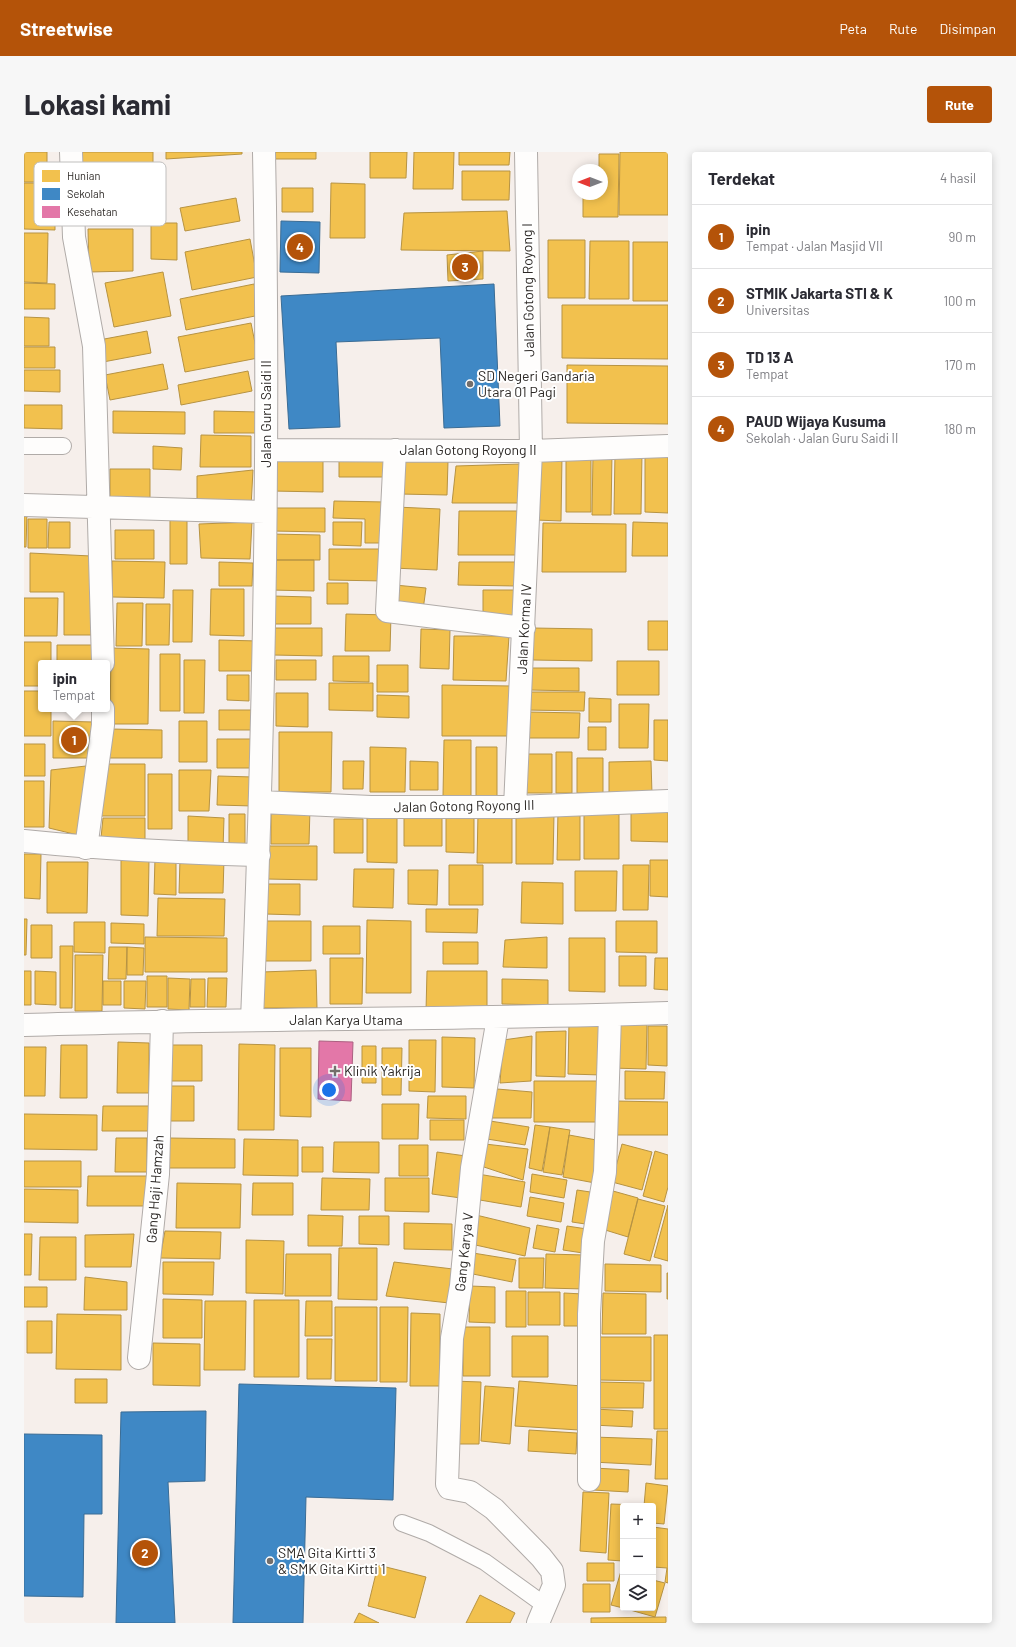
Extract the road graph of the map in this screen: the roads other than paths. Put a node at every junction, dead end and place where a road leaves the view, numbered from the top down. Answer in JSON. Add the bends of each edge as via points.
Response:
{"nodes":[{"id":1,"x":71,"y":152,"type":"edge"},
{"id":2,"x":264,"y":152,"type":"edge"},
{"id":3,"x":526,"y":152,"type":"edge"},
{"id":4,"x":71,"y":162,"type":"edge"},
{"id":5,"x":74,"y":226,"type":"edge"},
{"id":6,"x":24,"y":446,"type":"edge"},
{"id":7,"x":63,"y":446,"type":"dead end"},
{"id":8,"x":668,"y":446,"type":"edge"},
{"id":9,"x":267,"y":450,"type":"junction"},
{"id":10,"x":395,"y":450,"type":"junction"},
{"id":11,"x":531,"y":451,"type":"junction"},
{"id":12,"x":24,"y":504,"type":"edge"},
{"id":13,"x":100,"y":507,"type":"junction"},
{"id":14,"x":265,"y":512,"type":"junction"},
{"id":15,"x":524,"y":628,"type":"junction"},
{"id":16,"x":103,"y":660,"type":"edge"},
{"id":17,"x":103,"y":712,"type":"edge"},
{"id":18,"x":668,"y":801,"type":"edge"},
{"id":19,"x":260,"y":802,"type":"junction"},
{"id":20,"x":515,"y":807,"type":"junction"},
{"id":21,"x":24,"y":841,"type":"edge"},
{"id":22,"x":86,"y":848,"type":"junction"},
{"id":23,"x":259,"y":855,"type":"junction"},
{"id":24,"x":668,"y":1013,"type":"edge"},
{"id":25,"x":610,"y":1015,"type":"junction"},
{"id":26,"x":498,"y":1018,"type":"junction"},
{"id":27,"x":252,"y":1020,"type":"junction"},
{"id":28,"x":162,"y":1021,"type":"junction"},
{"id":29,"x":24,"y":1025,"type":"edge"},
{"id":30,"x":140,"y":1358,"type":"dead end"},
{"id":31,"x":589,"y":1480,"type":"dead end"},
{"id":32,"x":402,"y":1523,"type":"dead end"},
{"id":33,"x":542,"y":1614,"type":"edge"}],
"edges":[{"from":1,"to":4,"type":"street"},
{"from":2,"to":9,"type":"street","name":"Jalan Guru Saidi II"},
{"from":3,"to":11,"type":"street","name":"Jalan Gotong Royong I"},
{"from":5,"to":13,"type":"street","via":[[94,346]]},
{"from":6,"to":7,"type":"lane"},
{"from":8,"to":11,"type":"street","name":"Jalan Gotong Royong II"},
{"from":9,"to":10,"type":"street","name":"Jalan Gotong Royong II"},
{"from":9,"to":14,"type":"street","name":"Jalan Guru Saidi II"},
{"from":10,"to":11,"type":"street","name":"Jalan Gotong Royong II"},
{"from":10,"to":15,"type":"street","via":[[387,611]]},
{"from":11,"to":15,"type":"street","name":"Jalan Korma IV"},
{"from":12,"to":13,"type":"street"},
{"from":13,"to":14,"type":"street"},
{"from":13,"to":16,"type":"street"},
{"from":14,"to":19,"type":"street","name":"Jalan Guru Saidi II"},
{"from":15,"to":20,"type":"street","name":"Jalan Korma IV"},
{"from":17,"to":22,"type":"street"},
{"from":18,"to":20,"type":"street","name":"Jalan Gotong Royong III"},
{"from":19,"to":20,"type":"street","name":"Jalan Gotong Royong III","via":[[371,807]]},
{"from":19,"to":23,"type":"street","name":"Jalan Guru Saidi II"},
{"from":21,"to":22,"type":"street"},
{"from":22,"to":23,"type":"street"},
{"from":23,"to":27,"type":"street","name":"Jalan Guru Saidi II"},
{"from":24,"to":25,"type":"street","name":"Jalan Karya Utama"},
{"from":25,"to":26,"type":"street","name":"Jalan Karya Utama"},
{"from":25,"to":31,"type":"street","via":[[604,1172],[593,1241],[589,1314]]},
{"from":26,"to":27,"type":"street","name":"Jalan Karya Utama"},
{"from":26,"to":33,"type":"street","name":"Gang Karya V","via":[[472,1168],[461,1286],[452,1338],[447,1484],[450,1488],[470,1492],[494,1509],[552,1571],[554,1585]]},
{"from":27,"to":28,"type":"street","name":"Jalan Karya Utama"},
{"from":28,"to":29,"type":"street","name":"Jalan Karya Utama"},
{"from":28,"to":30,"type":"street","name":"Gang Haji Hamzah","via":[[158,1174]]},
{"from":32,"to":33,"type":"lane","via":[[429,1533],[485,1562]]}]}
